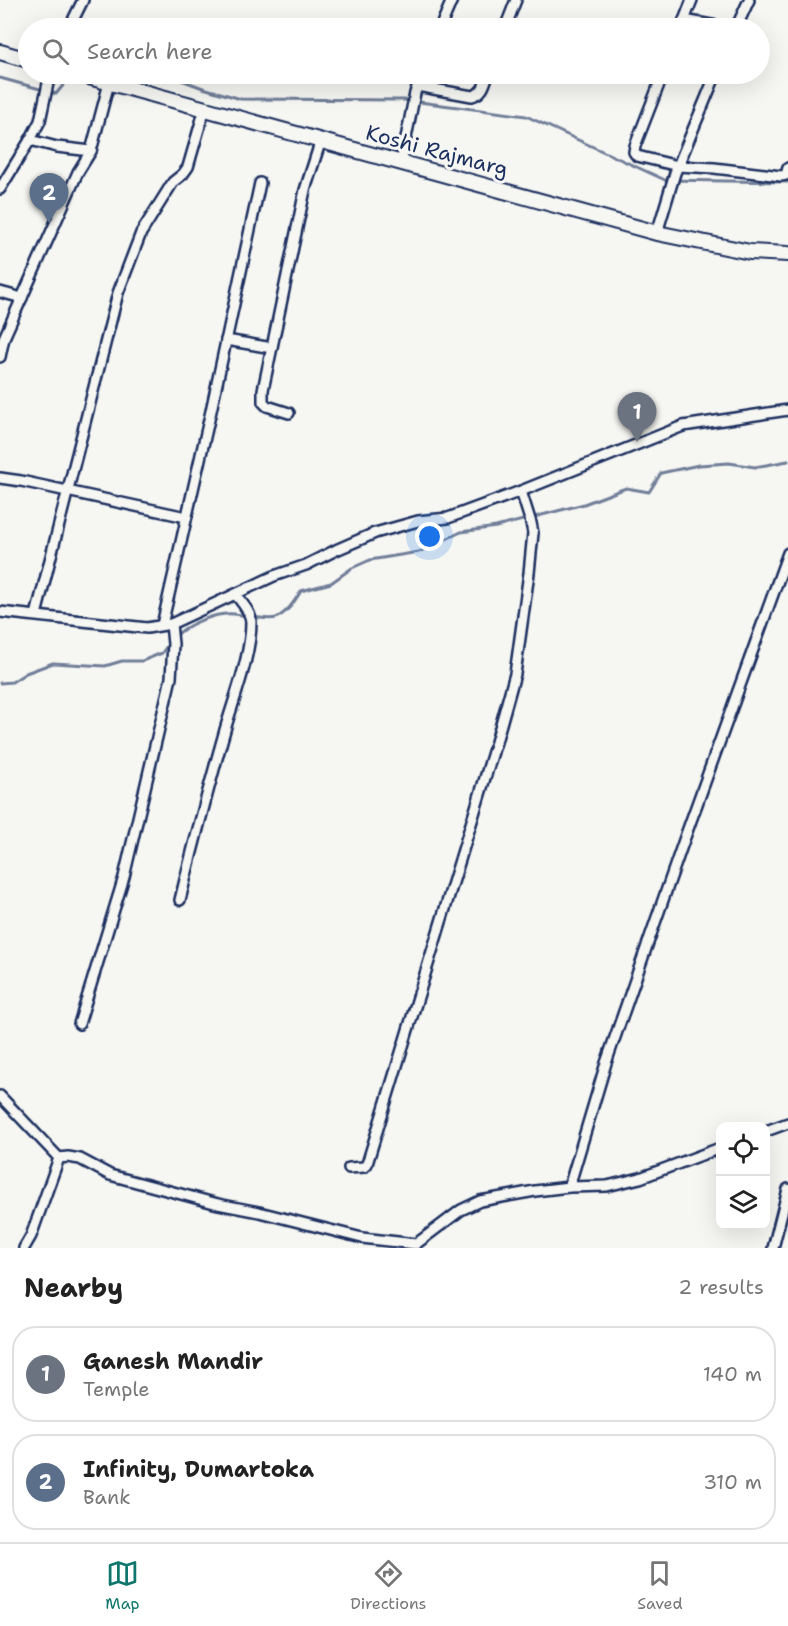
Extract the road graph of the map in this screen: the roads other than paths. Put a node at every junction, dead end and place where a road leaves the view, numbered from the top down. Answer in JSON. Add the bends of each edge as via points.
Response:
{"nodes":[{"id":1,"x":83,"y":0,"type":"edge"},
{"id":2,"x":452,"y":0,"type":"edge"},
{"id":3,"x":516,"y":0,"type":"edge"},
{"id":4,"x":692,"y":0,"type":"edge"},
{"id":5,"x":749,"y":0,"type":"edge"},
{"id":6,"x":74,"y":18,"type":"edge"},
{"id":7,"x":444,"y":18,"type":"edge"},
{"id":8,"x":509,"y":18,"type":"edge"},
{"id":9,"x":684,"y":18,"type":"edge"},
{"id":10,"x":741,"y":18,"type":"edge"},
{"id":11,"x":0,"y":52,"type":"edge"},
{"id":12,"x":18,"y":57,"type":"edge"},
{"id":13,"x":48,"y":84,"type":"edge"},
{"id":14,"x":109,"y":84,"type":"edge"},
{"id":15,"x":113,"y":84,"type":"edge"},
{"id":16,"x":418,"y":84,"type":"edge"},
{"id":17,"x":484,"y":84,"type":"edge"},
{"id":18,"x":659,"y":84,"type":"edge"},
{"id":19,"x":712,"y":84,"type":"edge"},
{"id":20,"x":416,"y":90,"type":"junction"},
{"id":21,"x":205,"y":108,"type":"junction"},
{"id":22,"x":30,"y":140,"type":"junction"},
{"id":23,"x":321,"y":140,"type":"junction"},
{"id":24,"x":91,"y":151,"type":"junction"},
{"id":25,"x":401,"y":163,"type":"junction"},
{"id":26,"x":788,"y":168,"type":"edge"},
{"id":27,"x":677,"y":169,"type":"junction"},
{"id":28,"x":260,"y":183,"type":"dead end"},
{"id":29,"x":0,"y":189,"type":"edge"},
{"id":30,"x":657,"y":233,"type":"junction"},
{"id":31,"x":788,"y":254,"type":"edge"},
{"id":32,"x":0,"y":292,"type":"edge"},
{"id":33,"x":22,"y":298,"type":"junction"},
{"id":34,"x":226,"y":340,"type":"junction"},
{"id":35,"x":272,"y":348,"type":"junction"},
{"id":36,"x":0,"y":357,"type":"edge"},
{"id":37,"x":788,"y":410,"type":"edge"},
{"id":38,"x":289,"y":413,"type":"dead end"},
{"id":39,"x":0,"y":478,"type":"edge"},
{"id":40,"x":68,"y":491,"type":"junction"},
{"id":41,"x":521,"y":491,"type":"junction"},
{"id":42,"x":186,"y":517,"type":"junction"},
{"id":43,"x":788,"y":553,"type":"edge"},
{"id":44,"x":236,"y":595,"type":"junction"},
{"id":45,"x":0,"y":612,"type":"edge"},
{"id":46,"x":36,"y":615,"type":"junction"},
{"id":47,"x":166,"y":624,"type":"junction"},
{"id":48,"x":180,"y":900,"type":"dead end"},
{"id":49,"x":79,"y":1024,"type":"dead end"},
{"id":50,"x":0,"y":1096,"type":"edge"},
{"id":51,"x":788,"y":1123,"type":"edge"},
{"id":52,"x":770,"y":1129,"type":"edge"},
{"id":53,"x":716,"y":1150,"type":"edge"},
{"id":54,"x":59,"y":1158,"type":"junction"},
{"id":55,"x":349,"y":1168,"type":"dead end"},
{"id":56,"x":569,"y":1187,"type":"junction"},
{"id":57,"x":788,"y":1189,"type":"edge"},
{"id":58,"x":419,"y":1246,"type":"edge"},
{"id":59,"x":24,"y":1248,"type":"edge"},
{"id":60,"x":772,"y":1248,"type":"edge"}],
"edges":[{"from":1,"to":6,"type":"street"},
{"from":2,"to":7,"type":"street"},
{"from":3,"to":8,"type":"street"},
{"from":4,"to":9,"type":"street"},
{"from":5,"to":10,"type":"street"},
{"from":11,"to":12,"type":"main road"},
{"from":13,"to":22,"type":"street","via":[[40,121]]},
{"from":14,"to":24,"type":"street"},
{"from":15,"to":21,"type":"main road","name":"Koshi Rajmarg"},
{"from":16,"to":20,"type":"street"},
{"from":17,"to":20,"type":"street","via":[[478,95],[472,96]]},
{"from":18,"to":27,"type":"street","via":[[634,152]]},
{"from":19,"to":27,"type":"street"},
{"from":20,"to":25,"type":"street"},
{"from":21,"to":23,"type":"main road","name":"Koshi Rajmarg"},
{"from":21,"to":40,"type":"street","via":[[188,167],[173,182],[141,233],[118,293]]},
{"from":22,"to":24,"type":"street"},
{"from":22,"to":29,"type":"street"},
{"from":23,"to":25,"type":"main road","name":"Koshi Rajmarg"},
{"from":23,"to":35,"type":"street","via":[[305,190]]},
{"from":24,"to":33,"type":"street"},
{"from":25,"to":30,"type":"main road","name":"Koshi Rajmarg"},
{"from":26,"to":27,"type":"street","via":[[781,176],[714,168]]},
{"from":27,"to":30,"type":"street"},
{"from":28,"to":34,"type":"street"},
{"from":30,"to":31,"type":"main road","name":"Koshi Rajmarg","via":[[750,252]]},
{"from":32,"to":33,"type":"street"},
{"from":33,"to":36,"type":"street"},
{"from":34,"to":35,"type":"street"},
{"from":34,"to":42,"type":"street"},
{"from":35,"to":38,"type":"street","via":[[263,402]]},
{"from":37,"to":41,"type":"street","via":[[683,426]]},
{"from":39,"to":40,"type":"street"},
{"from":40,"to":42,"type":"street"},
{"from":40,"to":46,"type":"street"},
{"from":41,"to":44,"type":"street","via":[[448,518],[418,521],[375,533]]},
{"from":41,"to":55,"type":"street","via":[[533,533],[515,674],[368,1164]]},
{"from":42,"to":47,"type":"street"},
{"from":43,"to":56,"type":"street","via":[[614,1041]]},
{"from":44,"to":47,"type":"street"},
{"from":44,"to":48,"type":"street","via":[[250,615],[245,659]]},
{"from":45,"to":46,"type":"street"},
{"from":46,"to":47,"type":"street","via":[[147,628]]},
{"from":47,"to":49,"type":"street","via":[[173,640],[171,678],[124,877]]},
{"from":50,"to":54,"type":"street"},
{"from":51,"to":52,"type":"street"},
{"from":53,"to":56,"type":"street","via":[[640,1178],[607,1186]]},
{"from":54,"to":58,"type":"street","via":[[80,1159],[110,1175],[208,1201],[362,1238]]},
{"from":54,"to":59,"type":"street"},
{"from":56,"to":58,"type":"street","via":[[480,1201],[461,1210]]},
{"from":57,"to":60,"type":"street"}]}
